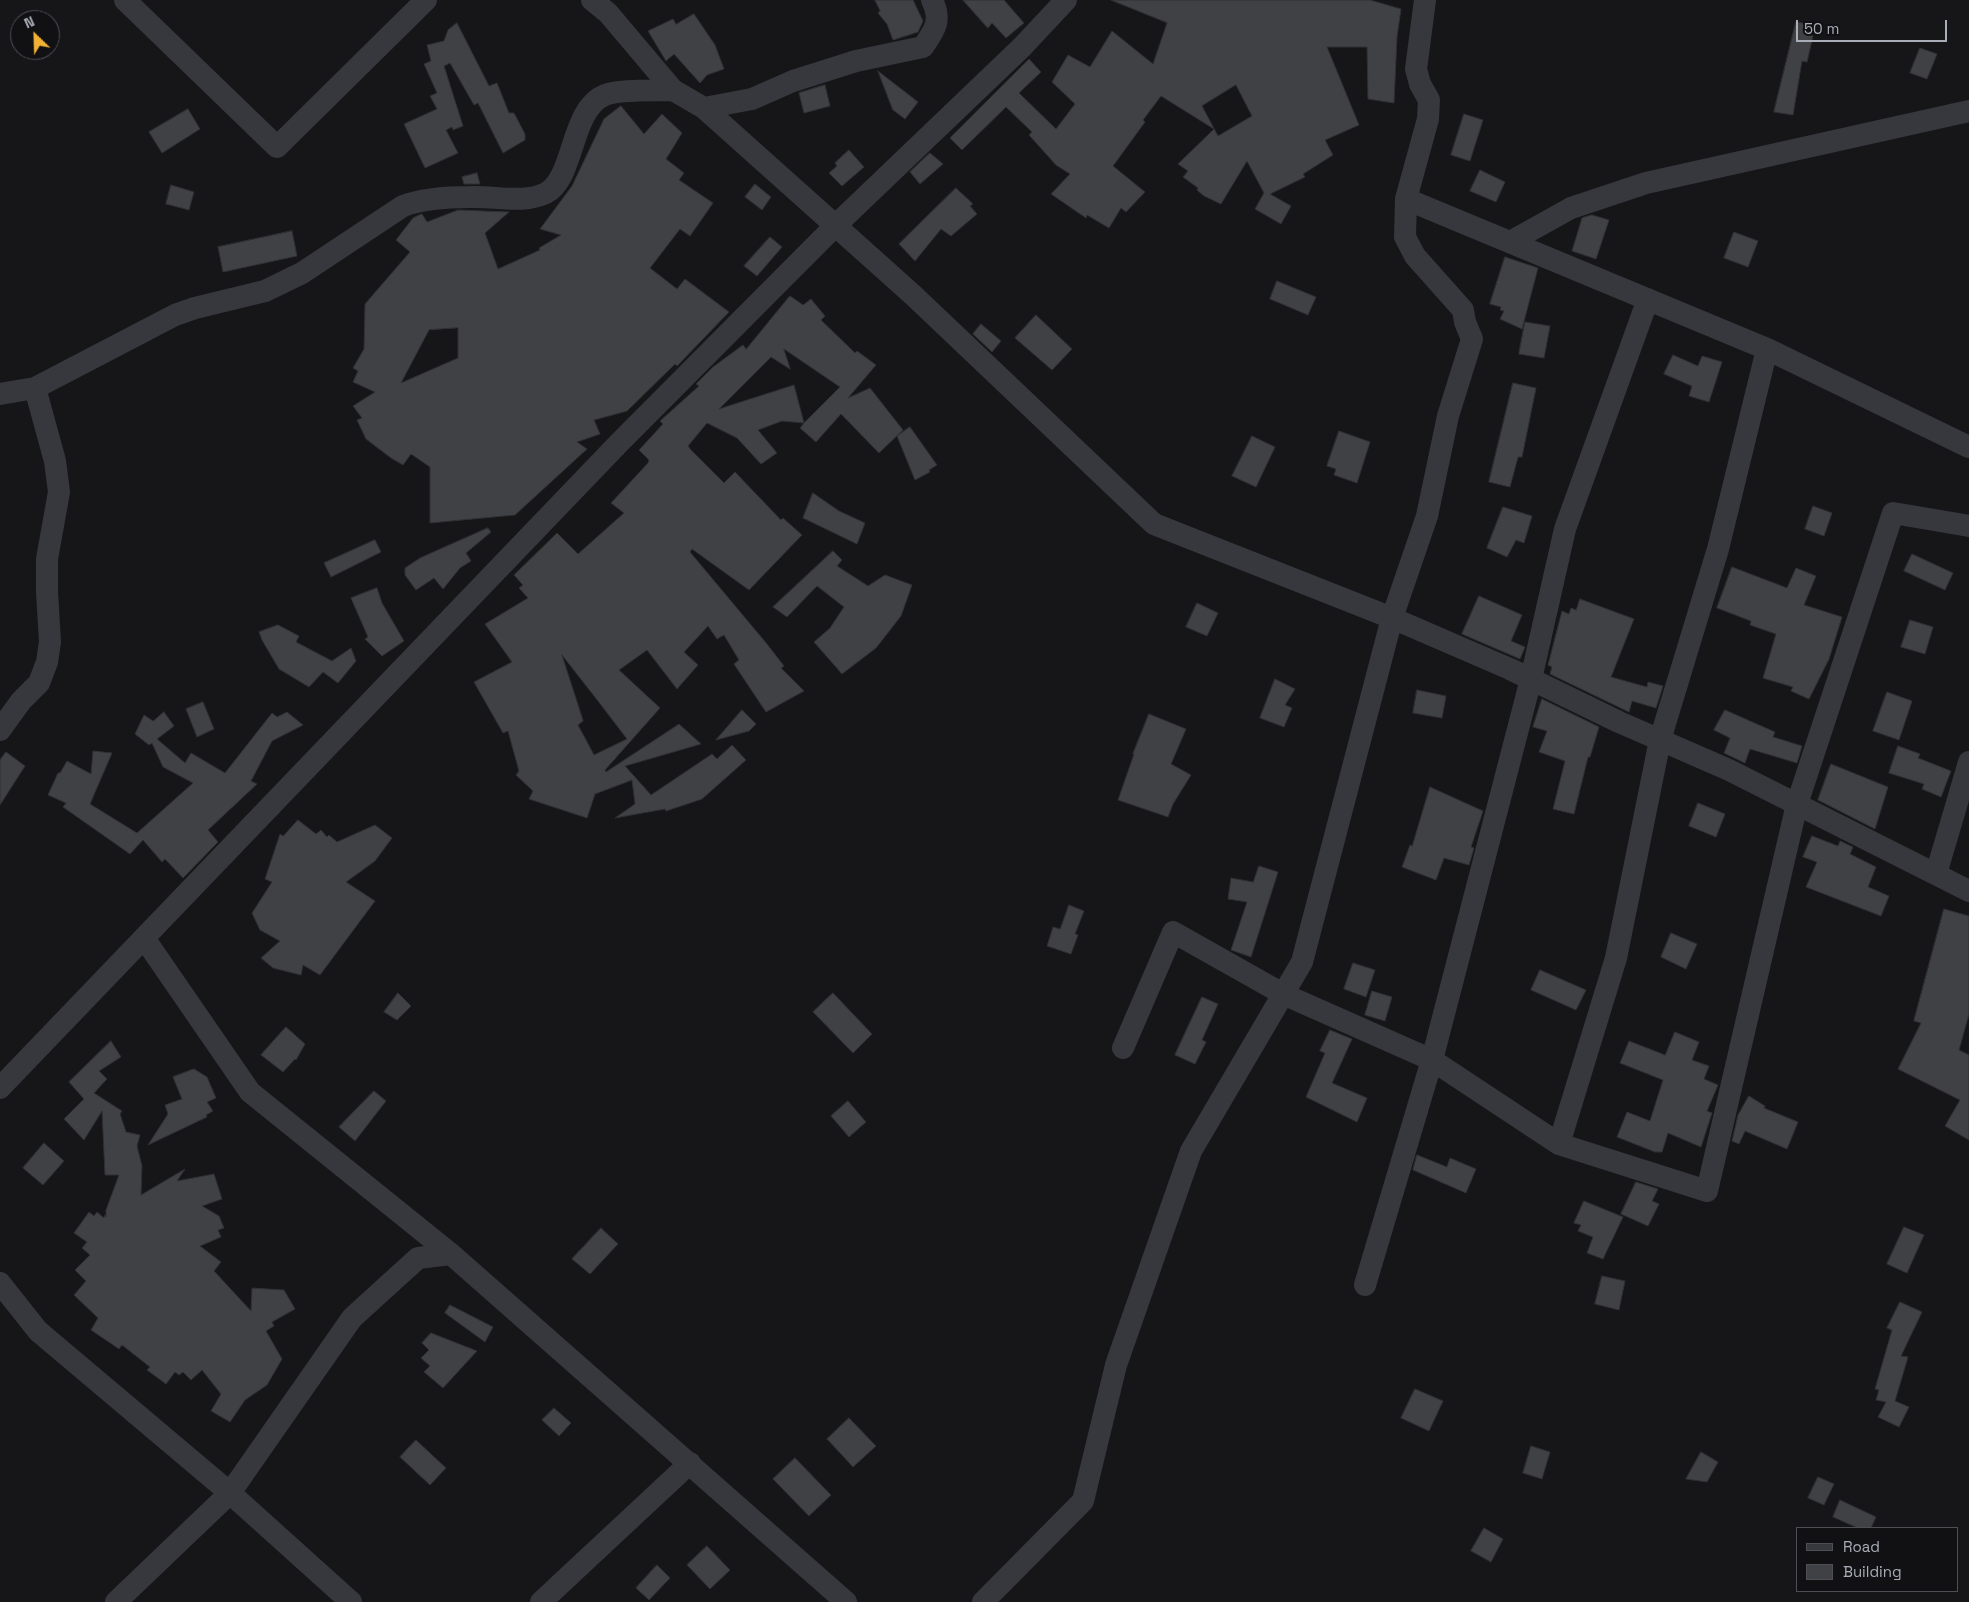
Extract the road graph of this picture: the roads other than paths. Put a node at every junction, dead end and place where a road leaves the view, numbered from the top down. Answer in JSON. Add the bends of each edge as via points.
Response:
{"nodes":[{"id":1,"x":125,"y":0,"type":"edge"},
{"id":2,"x":426,"y":0,"type":"edge"},
{"id":3,"x":592,"y":0,"type":"edge"},
{"id":4,"x":932,"y":0,"type":"edge"},
{"id":5,"x":1066,"y":0,"type":"edge"},
{"id":6,"x":1425,"y":0,"type":"edge"},
{"id":7,"x":673,"y":90,"type":"junction"},
{"id":8,"x":704,"y":108,"type":"junction"},
{"id":9,"x":1969,"y":110,"type":"edge"},
{"id":10,"x":1406,"y":199,"type":"junction"},
{"id":11,"x":835,"y":226,"type":"junction"},
{"id":12,"x":1510,"y":242,"type":"junction"},
{"id":13,"x":1648,"y":299,"type":"junction"},
{"id":14,"x":1767,"y":349,"type":"junction"},
{"id":15,"x":35,"y":388,"type":"junction"},
{"id":16,"x":0,"y":394,"type":"edge"},
{"id":17,"x":1969,"y":447,"type":"edge"},
{"id":18,"x":1969,"y":526,"type":"edge"},
{"id":19,"x":1392,"y":618,"type":"junction"},
{"id":20,"x":1532,"y":679,"type":"junction"},
{"id":21,"x":0,"y":730,"type":"edge"},
{"id":22,"x":1660,"y":740,"type":"junction"},
{"id":23,"x":1969,"y":762,"type":"edge"},
{"id":24,"x":1797,"y":804,"type":"junction"},
{"id":25,"x":1936,"y":874,"type":"junction"},
{"id":26,"x":1969,"y":891,"type":"edge"},
{"id":27,"x":144,"y":938,"type":"junction"},
{"id":28,"x":1283,"y":994,"type":"junction"},
{"id":29,"x":1123,"y":1048,"type":"dead end"},
{"id":30,"x":1432,"y":1060,"type":"junction"},
{"id":31,"x":0,"y":1088,"type":"edge"},
{"id":32,"x":1559,"y":1144,"type":"junction"},
{"id":33,"x":451,"y":1254,"type":"junction"},
{"id":34,"x":0,"y":1283,"type":"edge"},
{"id":35,"x":1365,"y":1285,"type":"dead end"},
{"id":36,"x":690,"y":1463,"type":"junction"},
{"id":37,"x":230,"y":1493,"type":"junction"},
{"id":38,"x":116,"y":1602,"type":"edge"},
{"id":39,"x":351,"y":1602,"type":"edge"},
{"id":40,"x":541,"y":1602,"type":"edge"},
{"id":41,"x":846,"y":1602,"type":"edge"},
{"id":42,"x":983,"y":1602,"type":"edge"}],
"edges":[{"from":1,"to":2,"type":"street","via":[[277,147]]},
{"from":3,"to":7,"type":"street","via":[[608,14]]},
{"from":4,"to":8,"type":"street","via":[[936,9],[936,29],[923,46],[856,61],[793,81],[752,99]]},
{"from":5,"to":11,"type":"street","via":[[1022,47]]},
{"from":6,"to":10,"type":"street","via":[[1416,69],[1428,100],[1428,119]]},
{"from":7,"to":8,"type":"street"},
{"from":7,"to":15,"type":"street","via":[[615,92],[595,102],[583,116],[567,161],[548,192],[518,199],[471,197],[415,201],[302,274],[265,291],[175,315]]},
{"from":8,"to":11,"type":"street"},
{"from":9,"to":12,"type":"street","via":[[1646,183],[1571,208]]},
{"from":10,"to":12,"type":"street"},
{"from":10,"to":19,"type":"street","via":[[1405,237],[1415,256],[1463,310],[1472,339],[1448,416],[1427,516]]},
{"from":11,"to":19,"type":"street","via":[[913,295],[1154,524]]},
{"from":11,"to":27,"type":"street","via":[[619,443]]},
{"from":12,"to":13,"type":"street"},
{"from":13,"to":14,"type":"street"},
{"from":13,"to":20,"type":"street","via":[[1565,529]]},
{"from":14,"to":17,"type":"street"},
{"from":14,"to":22,"type":"street","via":[[1718,549]]},
{"from":15,"to":16,"type":"street"},
{"from":15,"to":21,"type":"street","via":[[55,461],[59,492],[47,559],[50,642],[39,682]]},
{"from":18,"to":24,"type":"street","via":[[1893,513]]},
{"from":19,"to":20,"type":"street"},
{"from":19,"to":28,"type":"street","via":[[1302,962]]},
{"from":20,"to":22,"type":"street"},
{"from":20,"to":30,"type":"street"},
{"from":22,"to":24,"type":"street"},
{"from":22,"to":32,"type":"street","via":[[1616,958]]},
{"from":23,"to":25,"type":"street"},
{"from":24,"to":25,"type":"street"},
{"from":24,"to":32,"type":"street","via":[[1706,1191]]},
{"from":25,"to":26,"type":"street"},
{"from":27,"to":31,"type":"street"},
{"from":27,"to":33,"type":"street","via":[[250,1092]]},
{"from":28,"to":29,"type":"street","via":[[1173,932]]},
{"from":28,"to":30,"type":"street"},
{"from":28,"to":42,"type":"street","via":[[1191,1151],[1116,1365],[1083,1500]]},
{"from":30,"to":32,"type":"street"},
{"from":30,"to":35,"type":"street"},
{"from":33,"to":36,"type":"street"},
{"from":33,"to":37,"type":"street","via":[[418,1258],[352,1318]]},
{"from":34,"to":37,"type":"street","via":[[38,1331]]},
{"from":36,"to":40,"type":"street"},
{"from":36,"to":41,"type":"street"},
{"from":37,"to":38,"type":"street"},
{"from":37,"to":39,"type":"street"}]}
